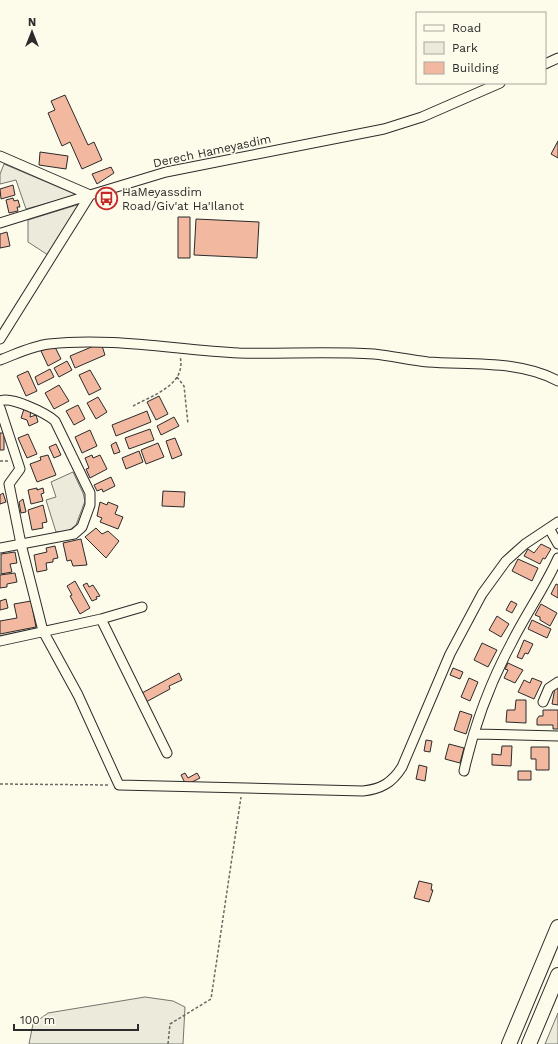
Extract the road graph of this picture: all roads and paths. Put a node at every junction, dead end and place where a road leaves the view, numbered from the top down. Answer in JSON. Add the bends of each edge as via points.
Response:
{"nodes":[{"id":1,"x":558,"y":58,"type":"edge"},
{"id":2,"x":546,"y":64,"type":"edge"},
{"id":3,"x":498,"y":84,"type":"edge"},
{"id":4,"x":0,"y":156,"type":"edge"},
{"id":5,"x":90,"y":195,"type":"junction"},
{"id":6,"x":0,"y":223,"type":"edge"},
{"id":7,"x":0,"y":339,"type":"edge"},
{"id":8,"x":176,"y":347,"type":"junction"},
{"id":9,"x":0,"y":360,"type":"edge"},
{"id":10,"x":178,"y":377,"type":"junction"},
{"id":11,"x":558,"y":381,"type":"edge"},
{"id":12,"x":0,"y":400,"type":"edge"},
{"id":13,"x":133,"y":406,"type":"dead end"},
{"id":14,"x":0,"y":408,"type":"edge"},
{"id":15,"x":188,"y":424,"type":"dead end"},
{"id":16,"x":558,"y":522,"type":"edge"},
{"id":17,"x":549,"y":528,"type":"junction"},
{"id":18,"x":21,"y":544,"type":"junction"},
{"id":19,"x":558,"y":544,"type":"edge"},
{"id":20,"x":0,"y":548,"type":"edge"},
{"id":21,"x":558,"y":558,"type":"edge"},
{"id":22,"x":142,"y":607,"type":"dead end"},
{"id":23,"x":101,"y":619,"type":"junction"},
{"id":24,"x":43,"y":631,"type":"junction"},
{"id":25,"x":0,"y":641,"type":"edge"},
{"id":26,"x":558,"y":682,"type":"edge"},
{"id":27,"x":543,"y":702,"type":"dead end"},
{"id":28,"x":474,"y":734,"type":"junction"},
{"id":29,"x":558,"y":736,"type":"edge"},
{"id":30,"x":167,"y":753,"type":"dead end"},
{"id":31,"x":464,"y":771,"type":"dead end"},
{"id":32,"x":0,"y":784,"type":"edge"},
{"id":33,"x":119,"y":785,"type":"junction"},
{"id":34,"x":242,"y":787,"type":"junction"},
{"id":35,"x":558,"y":927,"type":"edge"},
{"id":36,"x":558,"y":975,"type":"edge"},
{"id":37,"x":168,"y":1044,"type":"edge"},
{"id":38,"x":509,"y":1044,"type":"edge"},
{"id":39,"x":529,"y":1044,"type":"edge"}],
"edges":[{"from":1,"to":2,"type":"street"},
{"from":3,"to":5,"type":"street","name":"Derech Hameyasdim","via":[[422,117],[384,129],[178,169]]},
{"from":4,"to":5,"type":"street"},
{"from":5,"to":6,"type":"street","name":"Derech Hameyasdim"},
{"from":5,"to":7,"type":"street"},
{"from":8,"to":9,"type":"street","via":[[109,343],[48,344]]},
{"from":8,"to":10,"type":"path","via":[[181,361]]},
{"from":8,"to":11,"type":"street","via":[[238,353],[374,354],[430,362],[471,363],[529,370],[544,373]]},
{"from":10,"to":13,"type":"path","via":[[171,385]]},
{"from":10,"to":15,"type":"path","via":[[184,386]]},
{"from":12,"to":18,"type":"street","via":[[8,399],[51,417],[90,493],[90,505],[79,531]]},
{"from":14,"to":18,"type":"street","via":[[20,469],[9,484]]},
{"from":16,"to":17,"type":"street"},
{"from":17,"to":19,"type":"street"},
{"from":17,"to":34,"type":"street","via":[[506,561],[482,594],[450,654],[402,767],[384,787],[363,791]]},
{"from":18,"to":20,"type":"street"},
{"from":18,"to":24,"type":"street"},
{"from":21,"to":28,"type":"street","via":[[511,643],[486,699]]},
{"from":22,"to":23,"type":"street"},
{"from":23,"to":24,"type":"street"},
{"from":23,"to":30,"type":"street"},
{"from":24,"to":25,"type":"street"},
{"from":24,"to":33,"type":"street","via":[[78,695]]},
{"from":26,"to":27,"type":"street","via":[[548,688]]},
{"from":28,"to":29,"type":"street"},
{"from":28,"to":31,"type":"street"},
{"from":32,"to":33,"type":"path"},
{"from":33,"to":34,"type":"street"},
{"from":34,"to":37,"type":"path","via":[[211,999],[170,1024]]},
{"from":35,"to":38,"type":"highway"},
{"from":36,"to":39,"type":"highway"}]}
